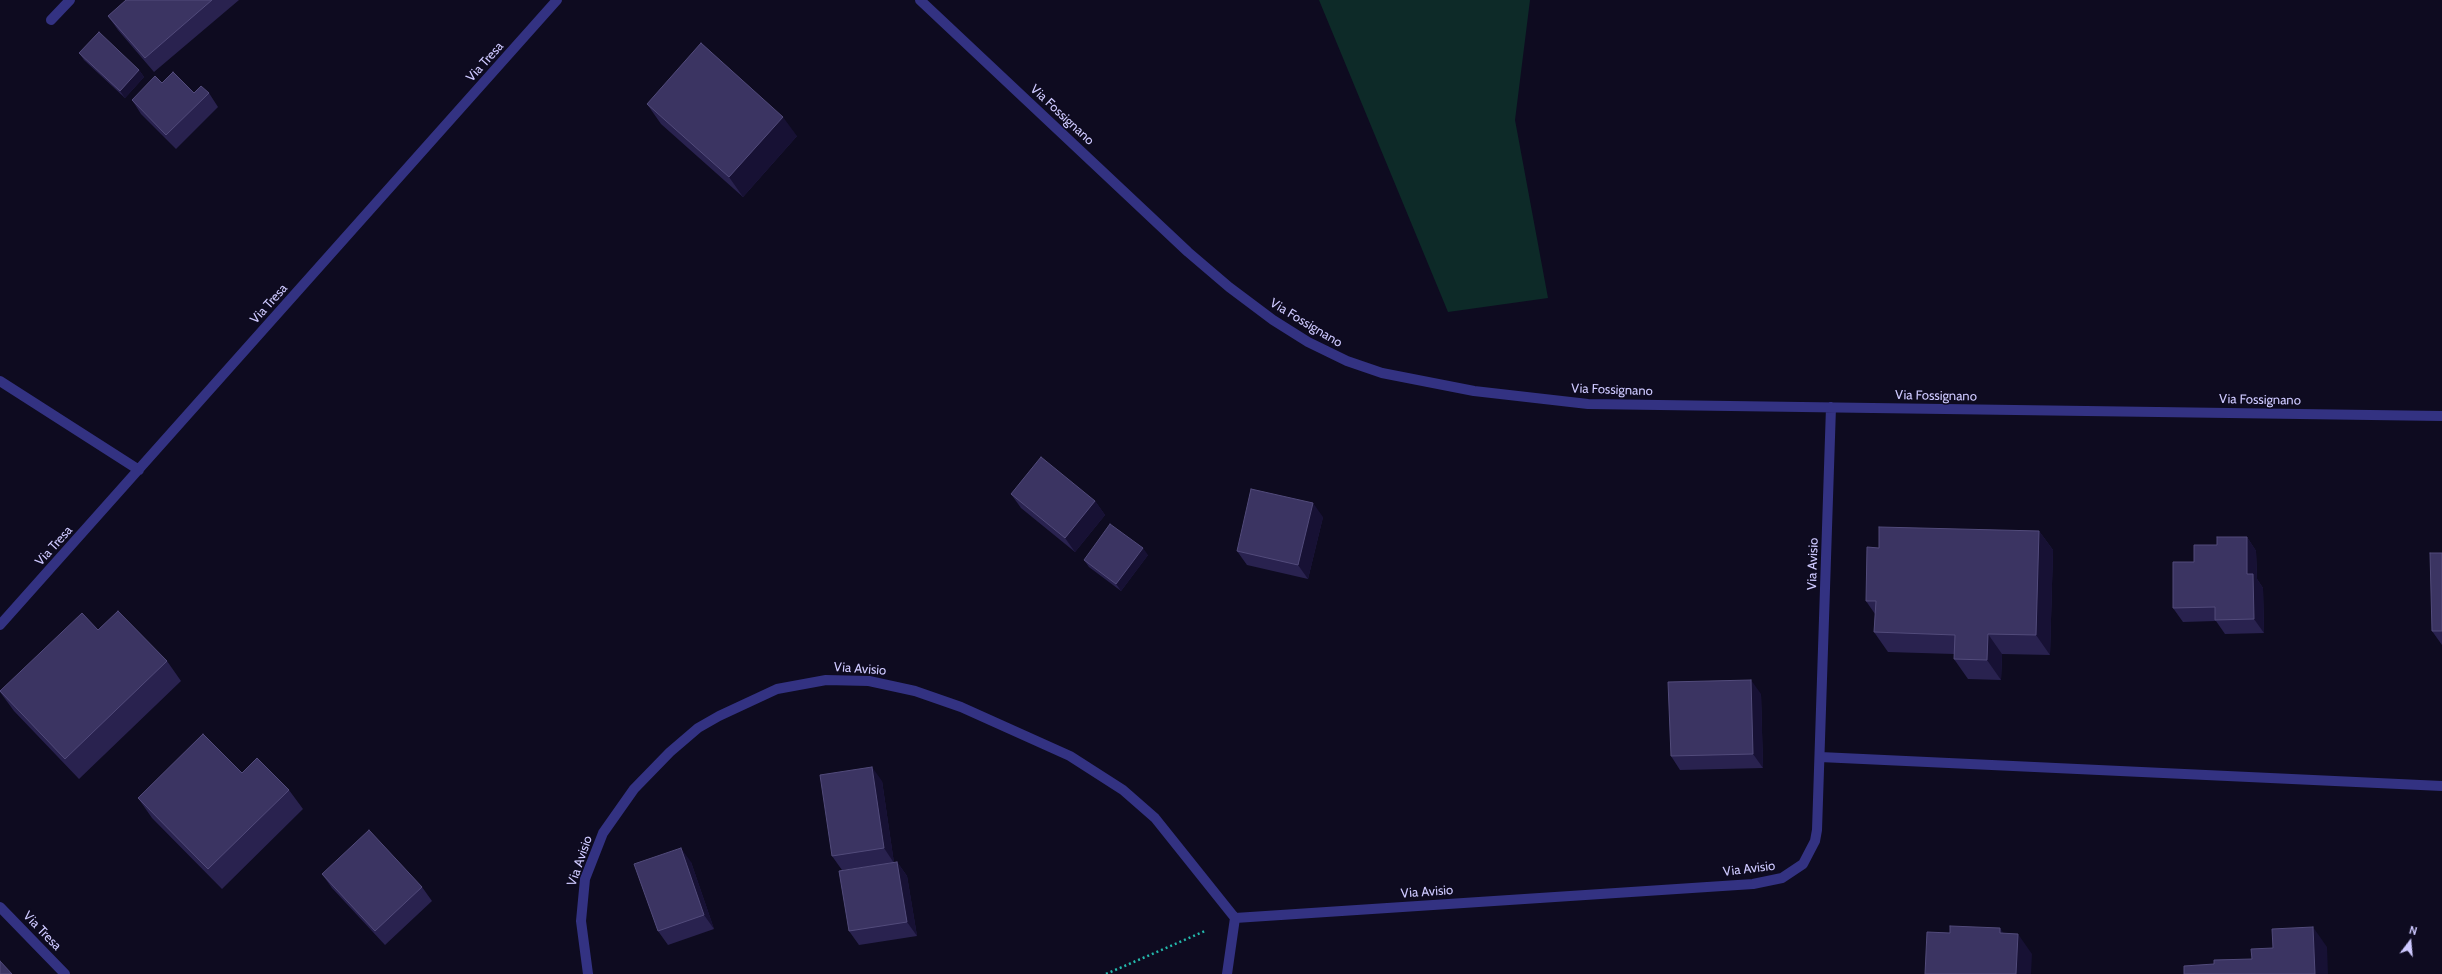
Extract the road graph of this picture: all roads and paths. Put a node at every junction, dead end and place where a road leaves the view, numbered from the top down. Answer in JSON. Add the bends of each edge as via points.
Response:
{"nodes":[{"id":1,"x":70,"y":0,"type":"edge"},
{"id":2,"x":557,"y":0,"type":"edge"},
{"id":3,"x":920,"y":0,"type":"edge"},
{"id":4,"x":51,"y":20,"type":"dead end"},
{"id":5,"x":0,"y":381,"type":"edge"},
{"id":6,"x":1831,"y":407,"type":"junction"},
{"id":7,"x":2442,"y":416,"type":"edge"},
{"id":8,"x":139,"y":470,"type":"junction"},
{"id":9,"x":0,"y":625,"type":"edge"},
{"id":10,"x":1820,"y":756,"type":"junction"},
{"id":11,"x":2442,"y":786,"type":"edge"},
{"id":12,"x":0,"y":906,"type":"edge"},
{"id":13,"x":1235,"y":918,"type":"junction"},
{"id":14,"x":65,"y":974,"type":"edge"},
{"id":15,"x":588,"y":974,"type":"edge"},
{"id":16,"x":1106,"y":974,"type":"edge"},
{"id":17,"x":1226,"y":974,"type":"edge"}],
"edges":[{"from":1,"to":4,"type":"street"},
{"from":2,"to":8,"type":"street","name":"Via Tresa"},
{"from":3,"to":6,"type":"street","name":"Via Fossignano","via":[[1210,270],[1273,320],[1328,353],[1362,367],[1403,378],[1520,398],[1588,404]]},
{"from":5,"to":8,"type":"street"},
{"from":6,"to":7,"type":"street","name":"Via Fossignano"},
{"from":6,"to":10,"type":"street","name":"Via Avisio"},
{"from":8,"to":9,"type":"street","name":"Via Tresa"},
{"from":10,"to":11,"type":"street"},
{"from":10,"to":13,"type":"street","name":"Via Avisio","via":[[1815,841],[1803,864],[1782,878],[1745,884]]},
{"from":12,"to":14,"type":"street","name":"Via Tresa"},
{"from":13,"to":15,"type":"street","name":"Via Avisio","via":[[1155,818],[1123,790],[1070,756],[968,710],[915,690],[869,681],[826,680],[777,689],[758,696],[698,728],[634,789],[604,833],[585,879],[581,921]]},
{"from":13,"to":16,"type":"path"},
{"from":13,"to":17,"type":"street"}]}
